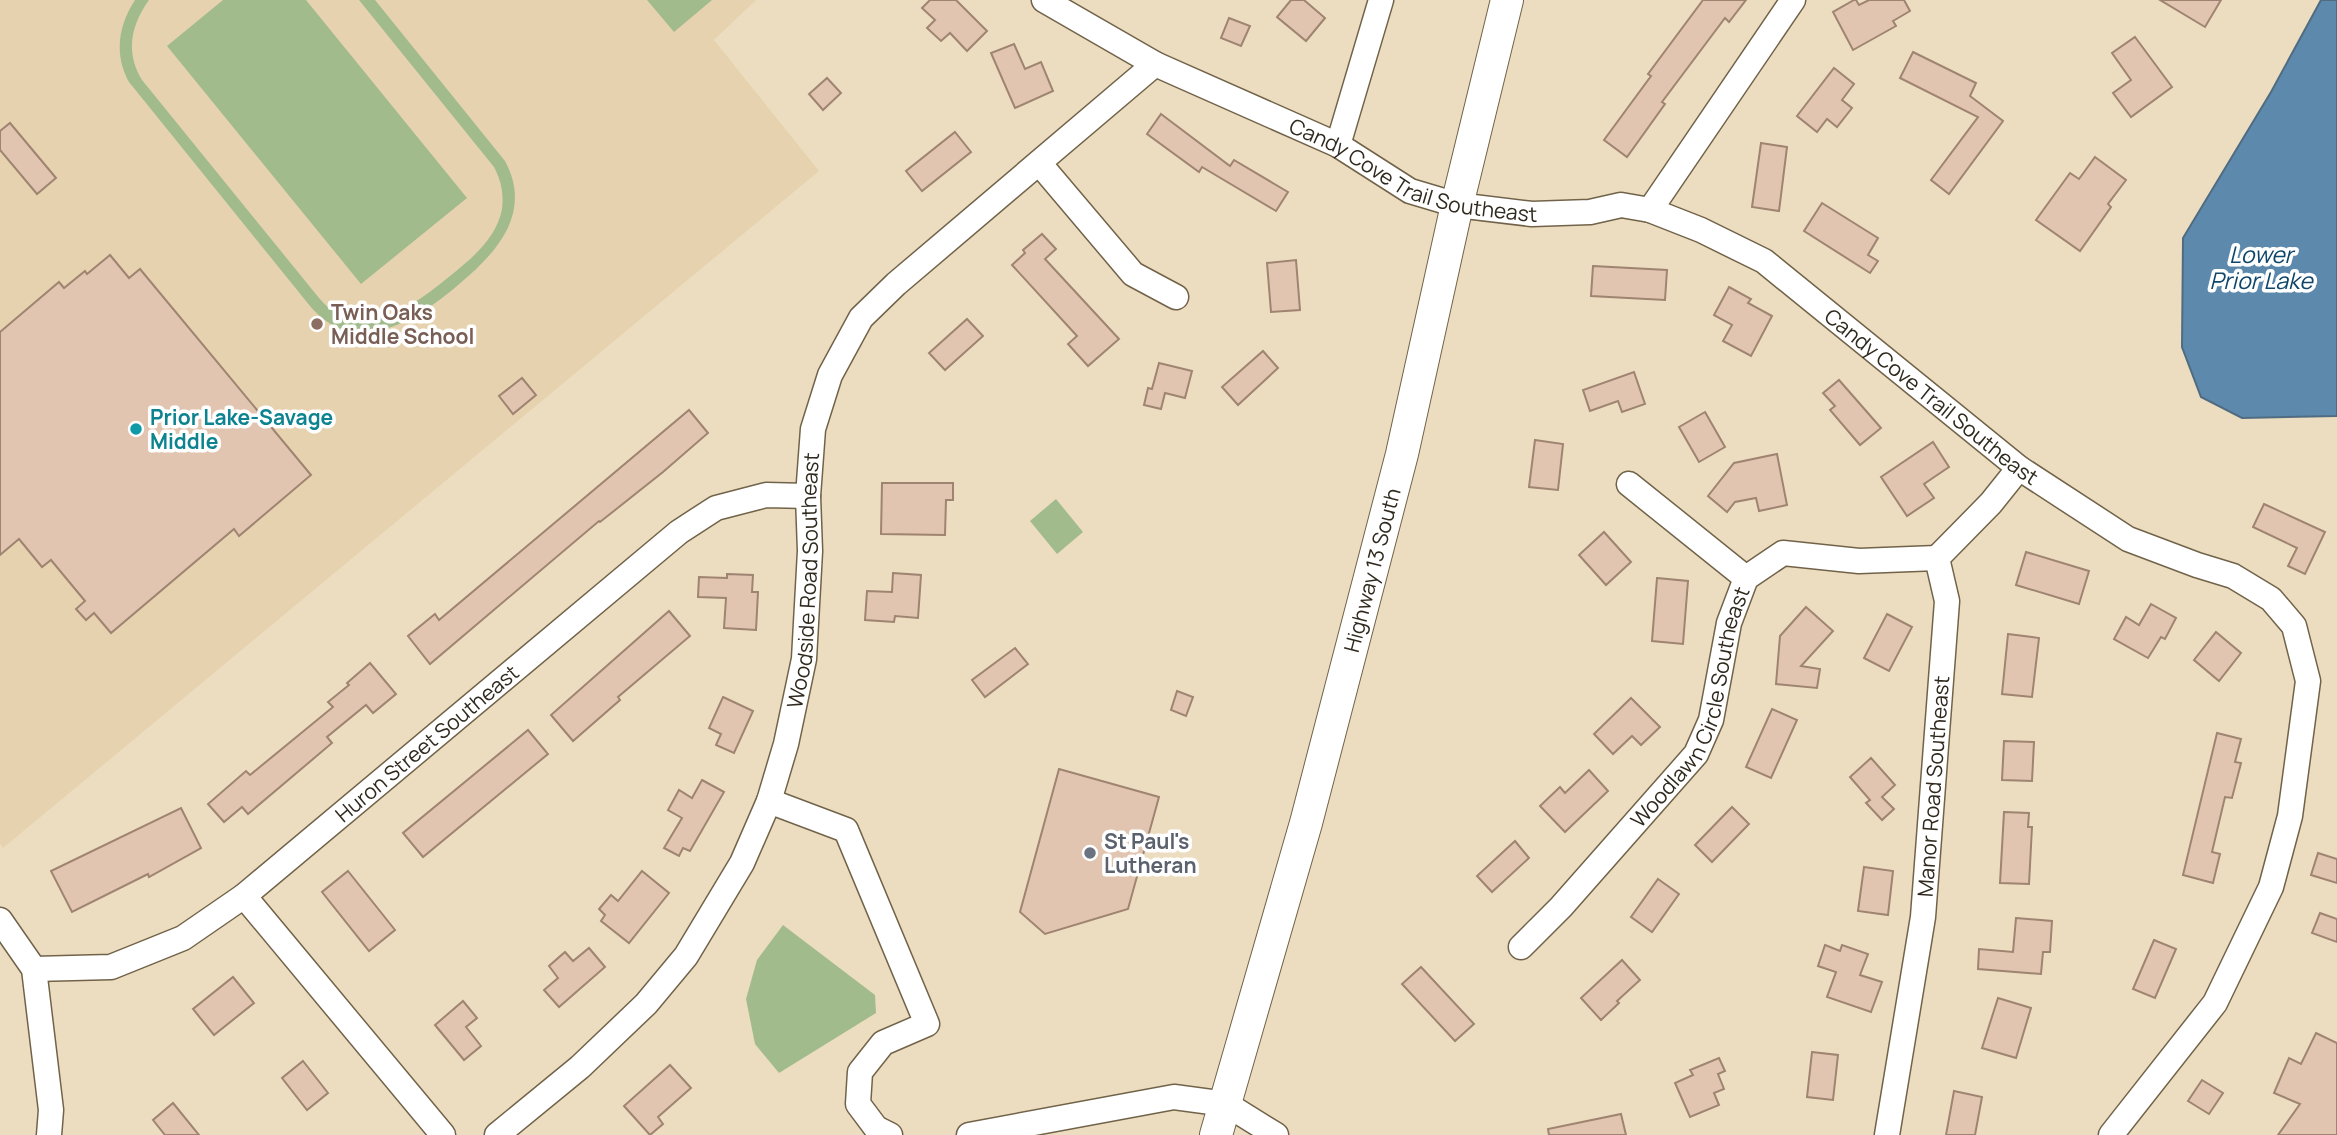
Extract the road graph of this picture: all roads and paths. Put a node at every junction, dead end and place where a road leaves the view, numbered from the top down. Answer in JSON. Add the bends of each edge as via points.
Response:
{"nodes":[{"id":1,"x":1044,"y":0,"type":"edge"},
{"id":2,"x":1381,"y":0,"type":"edge"},
{"id":3,"x":1507,"y":0,"type":"edge"},
{"id":4,"x":1793,"y":0,"type":"edge"},
{"id":5,"x":1154,"y":64,"type":"junction"},
{"id":6,"x":1338,"y":145,"type":"junction"},
{"id":7,"x":1039,"y":163,"type":"junction"},
{"id":8,"x":1457,"y":205,"type":"junction"},
{"id":9,"x":1650,"y":210,"type":"junction"},
{"id":10,"x":1176,"y":297,"type":"dead end"},
{"id":11,"x":2019,"y":468,"type":"junction"},
{"id":12,"x":1629,"y":484,"type":"dead end"},
{"id":13,"x":808,"y":496,"type":"junction"},
{"id":14,"x":1937,"y":558,"type":"junction"},
{"id":15,"x":1746,"y":578,"type":"junction"},
{"id":16,"x":769,"y":801,"type":"junction"},
{"id":17,"x":244,"y":896,"type":"junction"},
{"id":18,"x":0,"y":920,"type":"edge"},
{"id":19,"x":1521,"y":947,"type":"dead end"},
{"id":20,"x":34,"y":969,"type":"junction"},
{"id":21,"x":1226,"y":1104,"type":"junction"},
{"id":22,"x":49,"y":1135,"type":"edge"},
{"id":23,"x":443,"y":1135,"type":"edge"},
{"id":24,"x":497,"y":1135,"type":"edge"},
{"id":25,"x":890,"y":1135,"type":"edge"},
{"id":26,"x":969,"y":1135,"type":"edge"},
{"id":27,"x":1216,"y":1135,"type":"edge"},
{"id":28,"x":1276,"y":1135,"type":"edge"},
{"id":29,"x":1887,"y":1135,"type":"edge"},
{"id":30,"x":2111,"y":1135,"type":"edge"}],
"edges":[{"from":1,"to":5,"type":"street","name":"Candy Cove Trail Southeast"},
{"from":2,"to":6,"type":"street"},
{"from":3,"to":8,"type":"main road","name":"Highway 13 South"},
{"from":4,"to":9,"type":"street"},
{"from":5,"to":6,"type":"street","name":"Candy Cove Trail Southeast"},
{"from":5,"to":7,"type":"street","name":"Woodside Road Southeast"},
{"from":6,"to":8,"type":"street","name":"Candy Cove Trail Southeast","via":[[1410,191]]},
{"from":7,"to":10,"type":"street","via":[[1133,274]]},
{"from":7,"to":13,"type":"street","name":"Woodside Road Southeast","via":[[861,318],[831,375],[813,429]]},
{"from":8,"to":9,"type":"street","name":"Candy Cove Trail Southeast","via":[[1532,214],[1590,212],[1621,205]]},
{"from":8,"to":21,"type":"main road","name":"Highway 13 South","via":[[1398,467],[1306,823]]},
{"from":9,"to":11,"type":"street","name":"Candy Cove Trail Southeast","via":[[1764,261]]},
{"from":11,"to":14,"type":"street"},
{"from":11,"to":30,"type":"street","name":"Candy Cove Trail Southeast","via":[[2128,539],[2233,576],[2271,599],[2294,626],[2308,681],[2290,816],[2271,887],[2215,1003]]},
{"from":12,"to":15,"type":"street"},
{"from":13,"to":16,"type":"street","name":"Woodside Road Southeast","via":[[804,659]]},
{"from":13,"to":17,"type":"street","name":"Huron Street Southeast","via":[[766,495],[716,508],[679,532]]},
{"from":14,"to":15,"type":"street","name":"Woodlawn Circle Southeast","via":[[1859,561],[1783,553]]},
{"from":14,"to":29,"type":"street","name":"Manor Road Southeast","via":[[1947,601],[1923,918]]},
{"from":15,"to":19,"type":"street","name":"Woodlawn Circle Southeast","via":[[1729,623],[1712,720],[1696,754]]},
{"from":16,"to":24,"type":"street","name":"Woodside Road Southeast","via":[[742,863],[686,956],[611,1039]]},
{"from":16,"to":25,"type":"street","via":[[846,831],[927,1024],[883,1043],[860,1072],[858,1104],[876,1128]]},
{"from":17,"to":20,"type":"street","name":"Huron Street Southeast","via":[[183,938],[111,967]]},
{"from":17,"to":23,"type":"street"},
{"from":18,"to":20,"type":"street"},
{"from":20,"to":22,"type":"street","via":[[51,1110]]},
{"from":21,"to":26,"type":"street","via":[[1174,1097]]},
{"from":21,"to":27,"type":"main road","name":"Highway 13 South"},
{"from":21,"to":28,"type":"street"}]}
